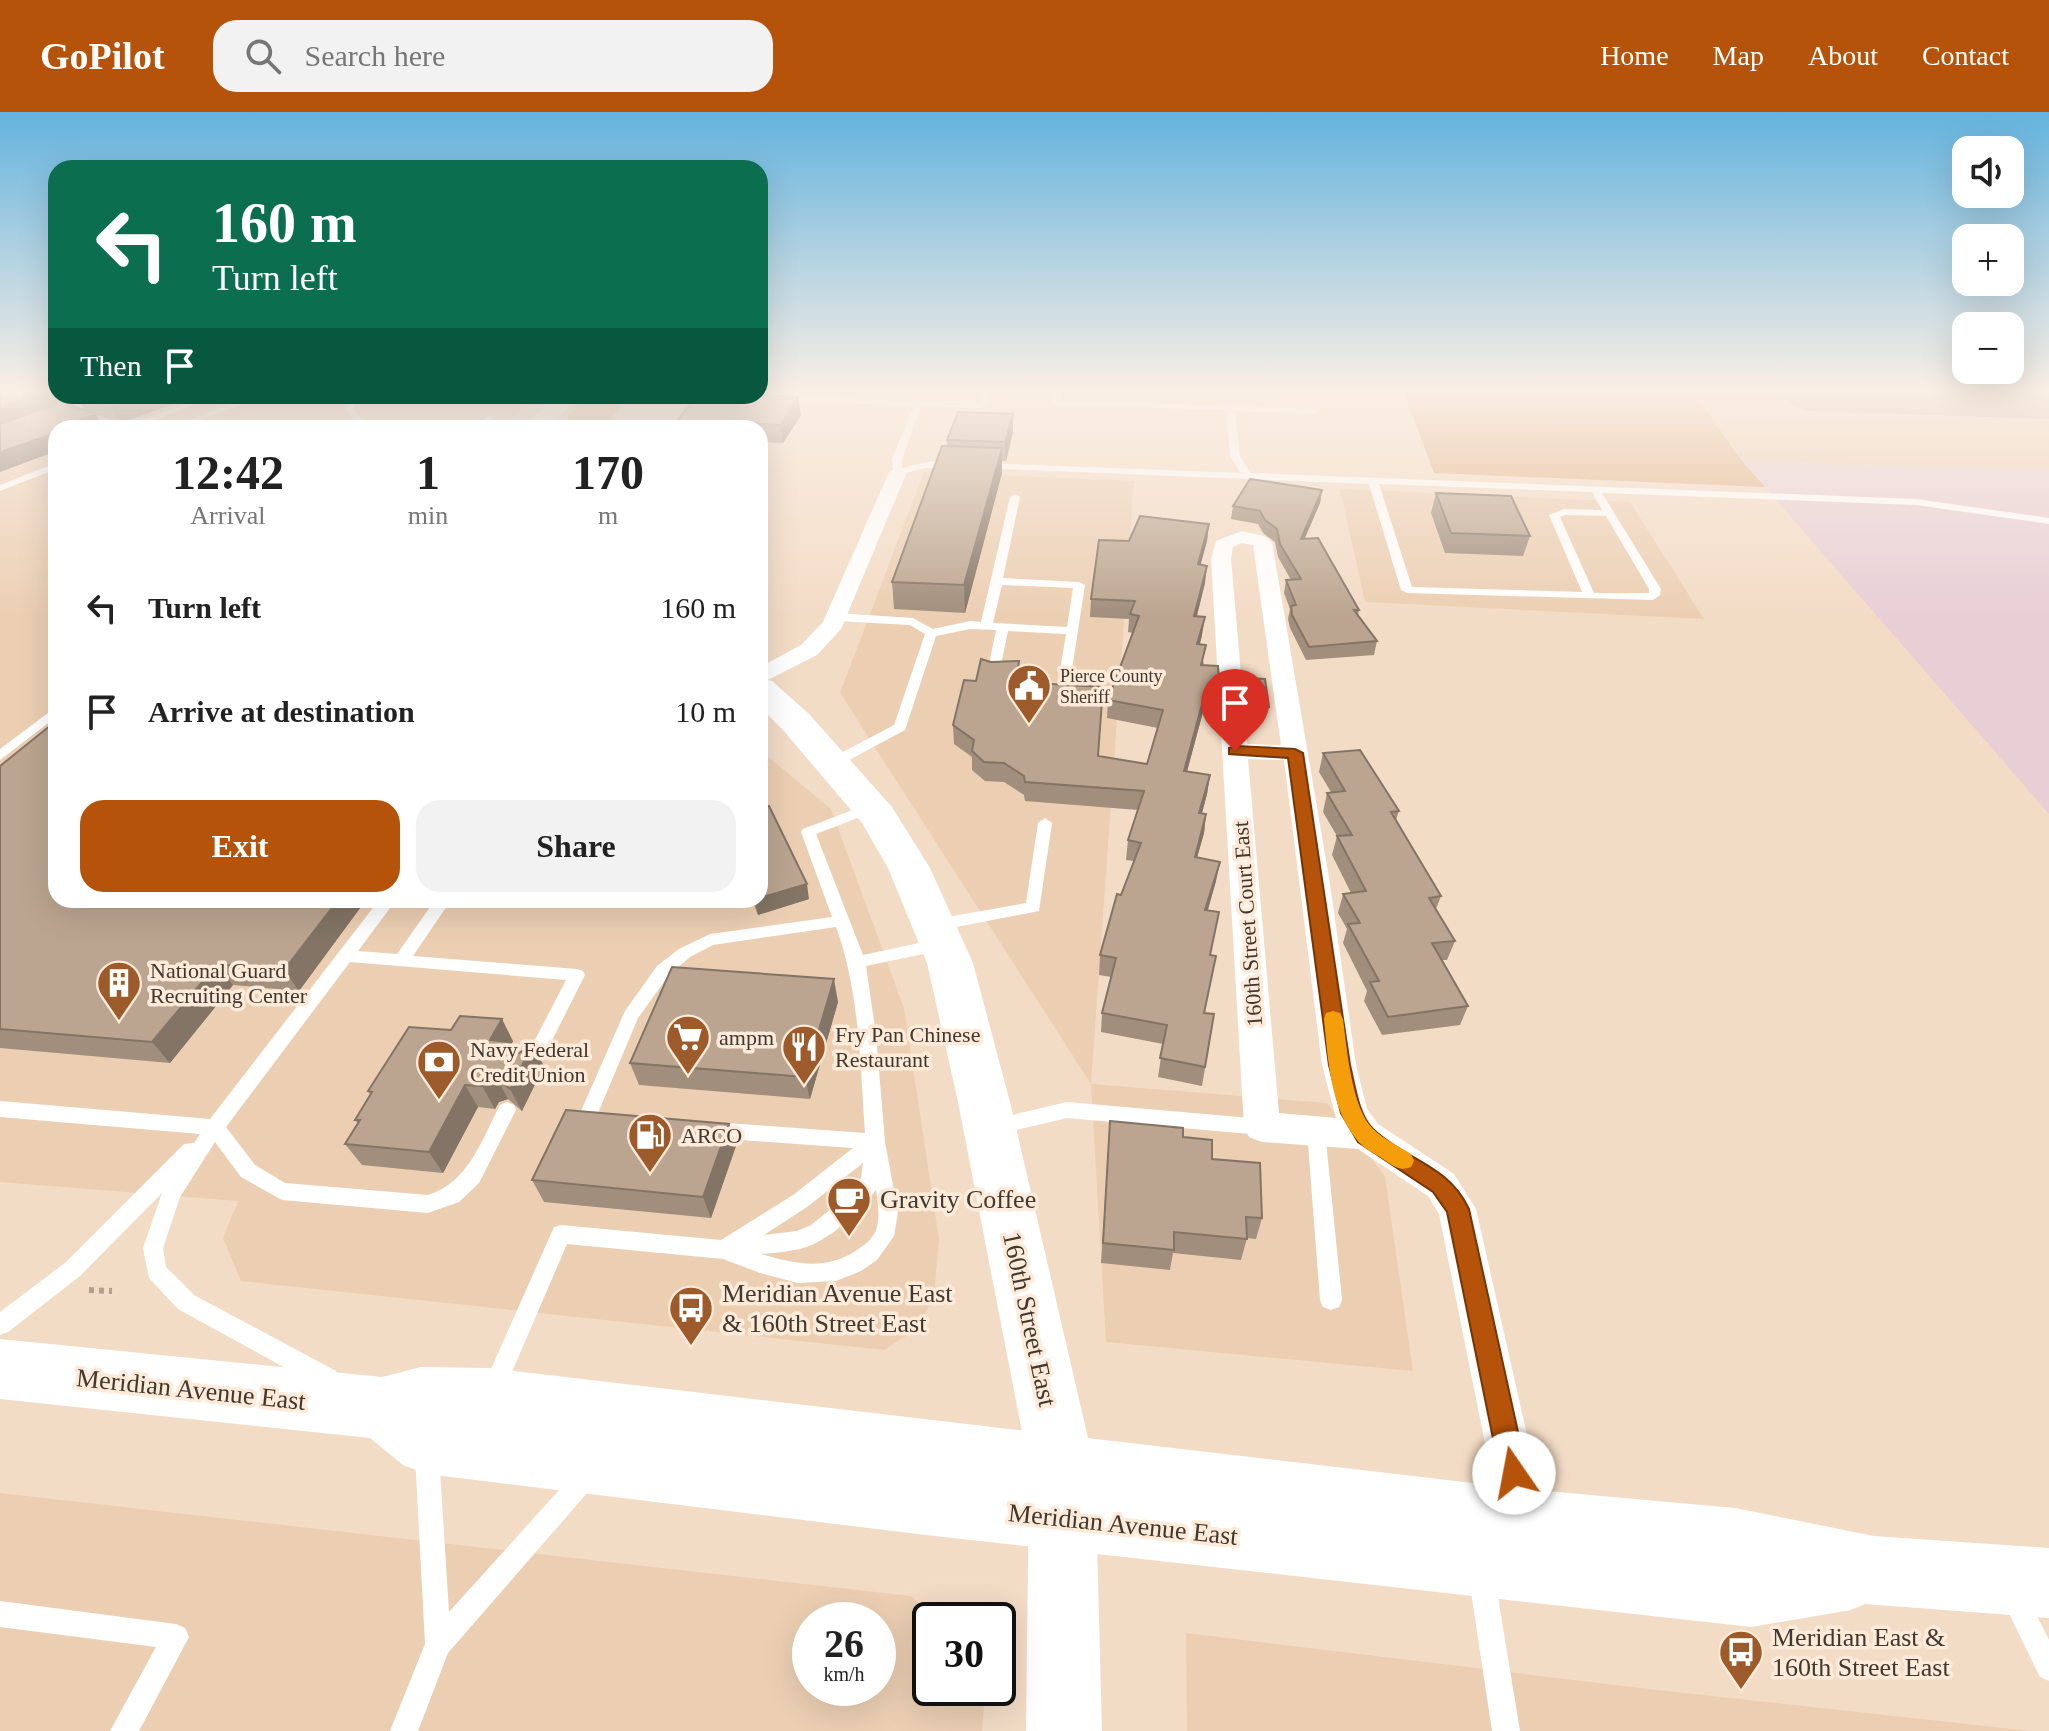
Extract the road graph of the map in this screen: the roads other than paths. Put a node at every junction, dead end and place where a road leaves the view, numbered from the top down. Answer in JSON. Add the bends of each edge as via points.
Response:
{"nodes":[{"id":1,"x":898,"y":466,"type":"edge"},
{"id":2,"x":923,"y":466,"type":"edge"},
{"id":3,"x":974,"y":466,"type":"edge"},
{"id":4,"x":1241,"y":466,"type":"edge"},
{"id":5,"x":48,"y":469,"type":"edge"},
{"id":6,"x":898,"y":472,"type":"junction"},
{"id":7,"x":1248,"y":476,"type":"junction"},
{"id":8,"x":1373,"y":481,"type":"junction"},
{"id":9,"x":0,"y":488,"type":"edge"},
{"id":10,"x":1595,"y":489,"type":"junction"},
{"id":11,"x":1015,"y":497,"type":"dead end"},
{"id":12,"x":1609,"y":513,"type":"junction"},
{"id":13,"x":2049,"y":521,"type":"edge"},
{"id":14,"x":997,"y":581,"type":"junction"},
{"id":15,"x":1590,"y":597,"type":"junction"},
{"id":16,"x":836,"y":617,"type":"junction"},
{"id":17,"x":986,"y":626,"type":"junction"},
{"id":18,"x":1003,"y":627,"type":"junction"},
{"id":19,"x":1072,"y":631,"type":"junction"},
{"id":20,"x":931,"y":633,"type":"junction"},
{"id":21,"x":768,"y":673,"type":"edge"},
{"id":22,"x":993,"y":674,"type":"edge"},
{"id":23,"x":1062,"y":695,"type":"edge"},
{"id":24,"x":768,"y":696,"type":"edge"},
{"id":25,"x":48,"y":717,"type":"edge"},
{"id":26,"x":1235,"y":751,"type":"junction"},
{"id":27,"x":1295,"y":753,"type":"junction"},
{"id":28,"x":0,"y":756,"type":"edge"},
{"id":29,"x":833,"y":763,"type":"junction"},
{"id":30,"x":871,"y":808,"type":"junction"},
{"id":31,"x":1045,"y":823,"type":"dead end"},
{"id":32,"x":382,"y":908,"type":"edge"},
{"id":33,"x":437,"y":908,"type":"edge"},
{"id":34,"x":842,"y":921,"type":"junction"},
{"id":35,"x":938,"y":935,"type":"junction"},
{"id":36,"x":345,"y":956,"type":"junction"},
{"id":37,"x":401,"y":961,"type":"junction"},
{"id":38,"x":857,"y":962,"type":"junction"},
{"id":39,"x":531,"y":1065,"type":"edge"},
{"id":40,"x":0,"y":1109,"type":"edge"},
{"id":41,"x":507,"y":1110,"type":"edge"},
{"id":42,"x":617,"y":1122,"type":"edge"},
{"id":43,"x":215,"y":1127,"type":"junction"},
{"id":44,"x":1262,"y":1127,"type":"junction"},
{"id":45,"x":693,"y":1128,"type":"edge"},
{"id":46,"x":990,"y":1128,"type":"junction"},
{"id":47,"x":1316,"y":1131,"type":"junction"},
{"id":48,"x":1365,"y":1135,"type":"junction"},
{"id":49,"x":875,"y":1142,"type":"junction"},
{"id":50,"x":724,"y":1250,"type":"junction"},
{"id":51,"x":1331,"y":1300,"type":"dead end"},
{"id":52,"x":0,"y":1325,"type":"edge"},
{"id":53,"x":0,"y":1369,"type":"edge"},
{"id":54,"x":488,"y":1399,"type":"junction"},
{"id":55,"x":404,"y":1425,"type":"junction"},
{"id":56,"x":598,"y":1463,"type":"junction"},
{"id":57,"x":1062,"y":1493,"type":"junction"},
{"id":58,"x":1502,"y":1543,"type":"junction"},
{"id":59,"x":2027,"y":1581,"type":"edge"},
{"id":60,"x":0,"y":1614,"type":"edge"},
{"id":61,"x":438,"y":1644,"type":"junction"},
{"id":62,"x":2049,"y":1668,"type":"edge"},
{"id":63,"x":124,"y":1731,"type":"edge"},
{"id":64,"x":404,"y":1731,"type":"edge"},
{"id":65,"x":1064,"y":1731,"type":"edge"},
{"id":66,"x":1506,"y":1731,"type":"edge"}],
"edges":[{"from":1,"to":6,"type":"lane"},
{"from":2,"to":6,"type":"lane"},
{"from":3,"to":7,"type":"lane"},
{"from":4,"to":7,"type":"lane"},
{"from":5,"to":9,"type":"lane"},
{"from":6,"to":16,"type":"street"},
{"from":7,"to":8,"type":"lane"},
{"from":8,"to":10,"type":"lane"},
{"from":8,"to":15,"type":"lane","via":[[1407,590]]},
{"from":10,"to":12,"type":"lane"},
{"from":10,"to":13,"type":"lane","via":[[1916,502]]},
{"from":11,"to":14,"type":"lane"},
{"from":12,"to":15,"type":"lane","via":[[1564,512],[1553,519]]},
{"from":12,"to":15,"type":"lane","via":[[1654,595],[1641,600]]},
{"from":14,"to":17,"type":"lane"},
{"from":14,"to":19,"type":"lane","via":[[1079,585]]},
{"from":16,"to":20,"type":"lane","via":[[913,622]]},
{"from":16,"to":21,"type":"street","via":[[809,650]]},
{"from":17,"to":18,"type":"lane"},
{"from":17,"to":20,"type":"lane"},
{"from":18,"to":19,"type":"lane"},
{"from":18,"to":22,"type":"lane"},
{"from":19,"to":23,"type":"lane"},
{"from":20,"to":29,"type":"lane","via":[[900,727]]},
{"from":24,"to":29,"type":"main road","name":"160th Street East"},
{"from":25,"to":28,"type":"lane"},
{"from":26,"to":27,"type":"street"},
{"from":26,"to":27,"type":"street","name":"160th Street Court East","via":[[1221,559],[1223,545],[1251,537],[1262,542]]},
{"from":26,"to":44,"type":"street","name":"160th Street Court East"},
{"from":27,"to":48,"type":"street","name":"160th Street Court East","via":[[1339,1065],[1351,1113]]},
{"from":29,"to":30,"type":"main road","name":"160th Street East"},
{"from":30,"to":34,"type":"lane","via":[[808,832]]},
{"from":30,"to":35,"type":"main road","name":"160th Street East","via":[[909,868]]},
{"from":31,"to":35,"type":"lane","via":[[1033,907]]},
{"from":32,"to":36,"type":"lane"},
{"from":33,"to":37,"type":"lane"},
{"from":34,"to":38,"type":"lane"},
{"from":34,"to":42,"type":"lane","via":[[710,940],[663,969],[639,1002],[586,1120]]},
{"from":35,"to":38,"type":"lane"},
{"from":35,"to":46,"type":"main road","name":"160th Street East","via":[[950,963]]},
{"from":36,"to":37,"type":"lane"},
{"from":36,"to":43,"type":"lane"},
{"from":37,"to":39,"type":"lane","via":[[577,975]]},
{"from":38,"to":49,"type":"lane"},
{"from":40,"to":43,"type":"lane"},
{"from":41,"to":43,"type":"lane","via":[[472,1177],[452,1196],[428,1204],[282,1191],[248,1171]]},
{"from":43,"to":52,"type":"lane","via":[[73,1269]]},
{"from":43,"to":55,"type":"lane","via":[[171,1194],[153,1248],[156,1271],[186,1302]]},
{"from":44,"to":46,"type":"lane","via":[[1067,1110]]},
{"from":44,"to":47,"type":"street"},
{"from":45,"to":49,"type":"lane"},
{"from":46,"to":57,"type":"main road","name":"160th Street East"},
{"from":47,"to":48,"type":"street"},
{"from":47,"to":51,"type":"lane"},
{"from":48,"to":58,"type":"street","via":[[1441,1185],[1457,1209]]},
{"from":49,"to":50,"type":"lane","via":[[800,1201]]},
{"from":49,"to":50,"type":"lane","via":[[871,1181],[818,1231],[799,1240]]},
{"from":49,"to":50,"type":"lane","via":[[888,1225],[881,1244],[853,1268],[824,1274],[772,1270]]},
{"from":50,"to":54,"type":"lane","via":[[561,1234]]},
{"from":53,"to":55,"type":"main road","name":"Meridian Avenue East"},
{"from":54,"to":55,"type":"main road","name":"Meridian Avenue East","via":[[421,1398]]},
{"from":54,"to":57,"type":"main road","name":"Meridian Avenue East"},
{"from":55,"to":56,"type":"main road","name":"Meridian Avenue East"},
{"from":55,"to":61,"type":"lane"},
{"from":56,"to":57,"type":"main road","name":"Meridian Avenue East"},
{"from":56,"to":61,"type":"lane"},
{"from":57,"to":58,"type":"main road","name":"Meridian Avenue East"},
{"from":57,"to":65,"type":"main road","name":"160th Street East"},
{"from":58,"to":59,"type":"main road","name":"Meridian Avenue East","via":[[1751,1592],[1874,1571]]},
{"from":58,"to":66,"type":"lane"},
{"from":59,"to":62,"type":"lane"},
{"from":60,"to":63,"type":"lane","via":[[176,1637]]},
{"from":61,"to":64,"type":"lane"}]}
